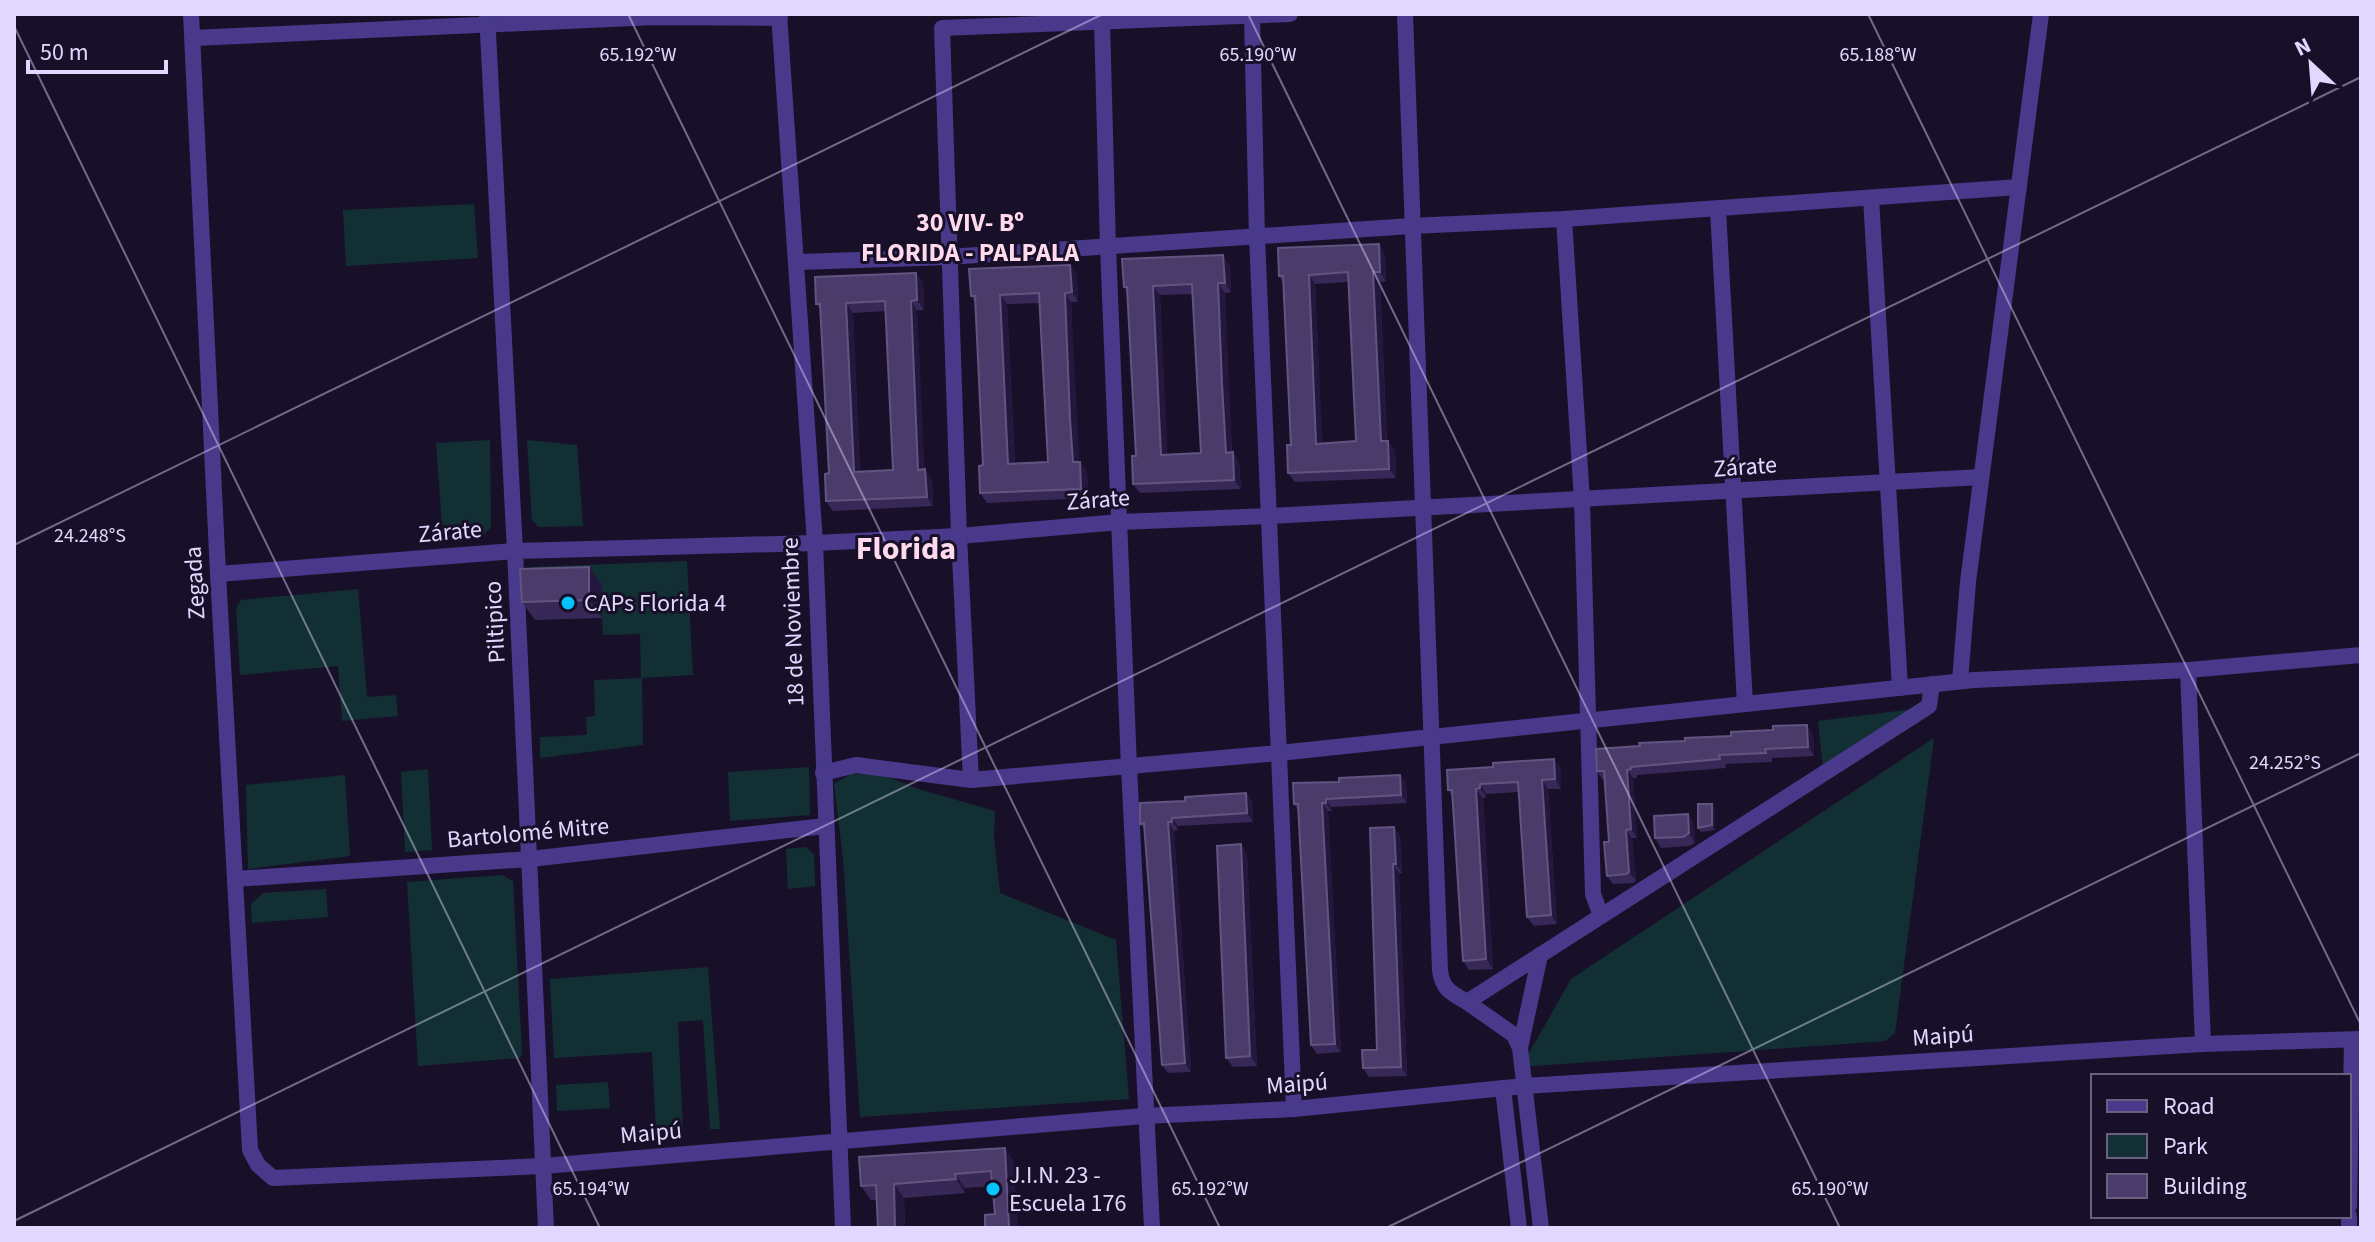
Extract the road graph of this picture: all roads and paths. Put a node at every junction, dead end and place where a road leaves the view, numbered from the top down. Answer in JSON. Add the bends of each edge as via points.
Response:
{"nodes":[{"id":1,"x":191,"y":14,"type":"edge"},
{"id":2,"x":1290,"y":14,"type":"edge"},
{"id":3,"x":1405,"y":14,"type":"edge"},
{"id":4,"x":2041,"y":14,"type":"edge"},
{"id":5,"x":656,"y":15,"type":"edge"},
{"id":6,"x":780,"y":16,"type":"edge"},
{"id":7,"x":1252,"y":16,"type":"junction"},
{"id":8,"x":487,"y":18,"type":"edge"},
{"id":9,"x":1102,"y":22,"type":"junction"},
{"id":10,"x":193,"y":38,"type":"junction"},
{"id":11,"x":2019,"y":187,"type":"junction"},
{"id":12,"x":1871,"y":198,"type":"junction"},
{"id":13,"x":1718,"y":209,"type":"junction"},
{"id":14,"x":1564,"y":219,"type":"junction"},
{"id":15,"x":1411,"y":226,"type":"junction"},
{"id":16,"x":1257,"y":237,"type":"junction"},
{"id":17,"x":1108,"y":247,"type":"junction"},
{"id":18,"x":948,"y":257,"type":"junction"},
{"id":19,"x":798,"y":262,"type":"junction"},
{"id":20,"x":1981,"y":477,"type":"junction"},
{"id":21,"x":1886,"y":481,"type":"junction"},
{"id":22,"x":1733,"y":492,"type":"junction"},
{"id":23,"x":1582,"y":500,"type":"junction"},
{"id":24,"x":1424,"y":507,"type":"junction"},
{"id":25,"x":1269,"y":516,"type":"junction"},
{"id":26,"x":1120,"y":522,"type":"junction"},
{"id":27,"x":959,"y":536,"type":"junction"},
{"id":28,"x":815,"y":543,"type":"junction"},
{"id":29,"x":515,"y":551,"type":"junction"},
{"id":30,"x":218,"y":574,"type":"junction"},
{"id":31,"x":2361,"y":655,"type":"edge"},
{"id":32,"x":2188,"y":670,"type":"junction"},
{"id":33,"x":1960,"y":681,"type":"junction"},
{"id":34,"x":1932,"y":684,"type":"junction"},
{"id":35,"x":1900,"y":688,"type":"junction"},
{"id":36,"x":1745,"y":704,"type":"junction"},
{"id":37,"x":1590,"y":722,"type":"junction"},
{"id":38,"x":1433,"y":736,"type":"junction"},
{"id":39,"x":1279,"y":753,"type":"junction"},
{"id":40,"x":1129,"y":767,"type":"junction"},
{"id":41,"x":823,"y":773,"type":"junction"},
{"id":42,"x":971,"y":780,"type":"junction"},
{"id":43,"x":825,"y":826,"type":"junction"},
{"id":44,"x":530,"y":859,"type":"junction"},
{"id":45,"x":235,"y":879,"type":"junction"},
{"id":46,"x":1601,"y":916,"type":"junction"},
{"id":47,"x":1540,"y":955,"type":"junction"},
{"id":48,"x":1467,"y":1002,"type":"junction"},
{"id":49,"x":2356,"y":1040,"type":"edge"},
{"id":50,"x":2203,"y":1044,"type":"junction"},
{"id":51,"x":1520,"y":1048,"type":"junction"},
{"id":52,"x":1524,"y":1086,"type":"junction"},
{"id":53,"x":1503,"y":1088,"type":"junction"},
{"id":54,"x":1294,"y":1109,"type":"junction"},
{"id":55,"x":1144,"y":1116,"type":"junction"},
{"id":56,"x":840,"y":1142,"type":"junction"},
{"id":57,"x":250,"y":1150,"type":"joint"},
{"id":58,"x":2351,"y":1159,"type":"edge"},
{"id":59,"x":543,"y":1166,"type":"junction"},
{"id":60,"x":546,"y":1228,"type":"edge"},
{"id":61,"x":843,"y":1228,"type":"edge"},
{"id":62,"x":1152,"y":1228,"type":"edge"},
{"id":63,"x":1519,"y":1228,"type":"edge"},
{"id":64,"x":1541,"y":1228,"type":"edge"}],
"edges":[{"from":1,"to":10,"type":"street","name":"Zegada"},
{"from":2,"to":7,"type":"street"},
{"from":3,"to":15,"type":"street"},
{"from":4,"to":11,"type":"street"},
{"from":5,"to":6,"type":"street"},
{"from":5,"to":8,"type":"street"},
{"from":6,"to":19,"type":"street","name":"18 de Noviembre"},
{"from":7,"to":9,"type":"street"},
{"from":7,"to":16,"type":"street"},
{"from":8,"to":10,"type":"street"},
{"from":8,"to":29,"type":"street","name":"Piltipico"},
{"from":9,"to":17,"type":"street"},
{"from":9,"to":18,"type":"street","via":[[942,28]]},
{"from":10,"to":30,"type":"street","name":"Zegada"},
{"from":11,"to":12,"type":"street"},
{"from":11,"to":20,"type":"street"},
{"from":12,"to":13,"type":"street"},
{"from":12,"to":21,"type":"street"},
{"from":13,"to":14,"type":"street"},
{"from":13,"to":22,"type":"street"},
{"from":14,"to":15,"type":"street"},
{"from":14,"to":23,"type":"street"},
{"from":15,"to":16,"type":"street"},
{"from":15,"to":24,"type":"street"},
{"from":16,"to":17,"type":"street"},
{"from":16,"to":25,"type":"street"},
{"from":17,"to":18,"type":"street"},
{"from":17,"to":26,"type":"street"},
{"from":18,"to":19,"type":"street"},
{"from":18,"to":27,"type":"street"},
{"from":19,"to":28,"type":"street","name":"18 de Noviembre"},
{"from":20,"to":21,"type":"street","name":"Zárate"},
{"from":20,"to":33,"type":"street"},
{"from":21,"to":22,"type":"street","name":"Zárate"},
{"from":21,"to":35,"type":"street"},
{"from":22,"to":23,"type":"street","name":"Zárate"},
{"from":22,"to":36,"type":"street"},
{"from":23,"to":24,"type":"street","name":"Zárate"},
{"from":23,"to":37,"type":"street"},
{"from":24,"to":25,"type":"street","name":"Zárate"},
{"from":24,"to":38,"type":"street"},
{"from":25,"to":26,"type":"street","name":"Zárate"},
{"from":25,"to":39,"type":"street"},
{"from":26,"to":27,"type":"street","name":"Zárate"},
{"from":26,"to":40,"type":"street"},
{"from":27,"to":28,"type":"street","name":"Zárate"},
{"from":27,"to":42,"type":"street"},
{"from":28,"to":29,"type":"street","name":"Zárate"},
{"from":28,"to":41,"type":"street","name":"18 de Noviembre"},
{"from":29,"to":30,"type":"street","name":"Zárate"},
{"from":29,"to":44,"type":"street","name":"Piltipico"},
{"from":30,"to":45,"type":"street","name":"Zegada"},
{"from":31,"to":32,"type":"street"},
{"from":32,"to":33,"type":"street"},
{"from":32,"to":50,"type":"street"},
{"from":33,"to":34,"type":"street"},
{"from":34,"to":35,"type":"street"},
{"from":34,"to":46,"type":"street","via":[[1929,706]]},
{"from":35,"to":36,"type":"street"},
{"from":36,"to":37,"type":"street"},
{"from":37,"to":38,"type":"street"},
{"from":37,"to":46,"type":"street","via":[[1593,894]]},
{"from":38,"to":39,"type":"street"},
{"from":38,"to":48,"type":"street","via":[[1441,982]]},
{"from":39,"to":40,"type":"street"},
{"from":39,"to":54,"type":"street"},
{"from":40,"to":42,"type":"street"},
{"from":40,"to":55,"type":"street"},
{"from":41,"to":42,"type":"street","via":[[856,765]]},
{"from":41,"to":43,"type":"street","name":"18 de Noviembre"},
{"from":43,"to":44,"type":"street","name":"Bartolomé Mitre"},
{"from":43,"to":56,"type":"street","name":"18 de Noviembre"},
{"from":44,"to":45,"type":"street","name":"Bartolomé Mitre"},
{"from":44,"to":59,"type":"street","name":"Piltipico"},
{"from":45,"to":57,"type":"street","name":"Zegada"},
{"from":46,"to":47,"type":"street"},
{"from":47,"to":48,"type":"street"},
{"from":47,"to":51,"type":"street"},
{"from":48,"to":51,"type":"street","via":[[1514,1035]]},
{"from":49,"to":50,"type":"street","name":"Maipú"},
{"from":49,"to":58,"type":"street"},
{"from":50,"to":52,"type":"street","name":"Maipú"},
{"from":51,"to":52,"type":"street"},
{"from":52,"to":53,"type":"street","name":"Maipú"},
{"from":52,"to":64,"type":"street"},
{"from":53,"to":54,"type":"street","name":"Maipú"},
{"from":53,"to":63,"type":"street"},
{"from":54,"to":55,"type":"street","name":"Maipú"},
{"from":55,"to":56,"type":"street","name":"Maipú"},
{"from":55,"to":62,"type":"street"},
{"from":56,"to":59,"type":"street","name":"Maipú"},
{"from":56,"to":61,"type":"street","name":"18 de Noviembre"},
{"from":57,"to":59,"type":"street","name":"Maipú","via":[[273,1178]]},
{"from":59,"to":60,"type":"street","name":"Piltipico"}]}
